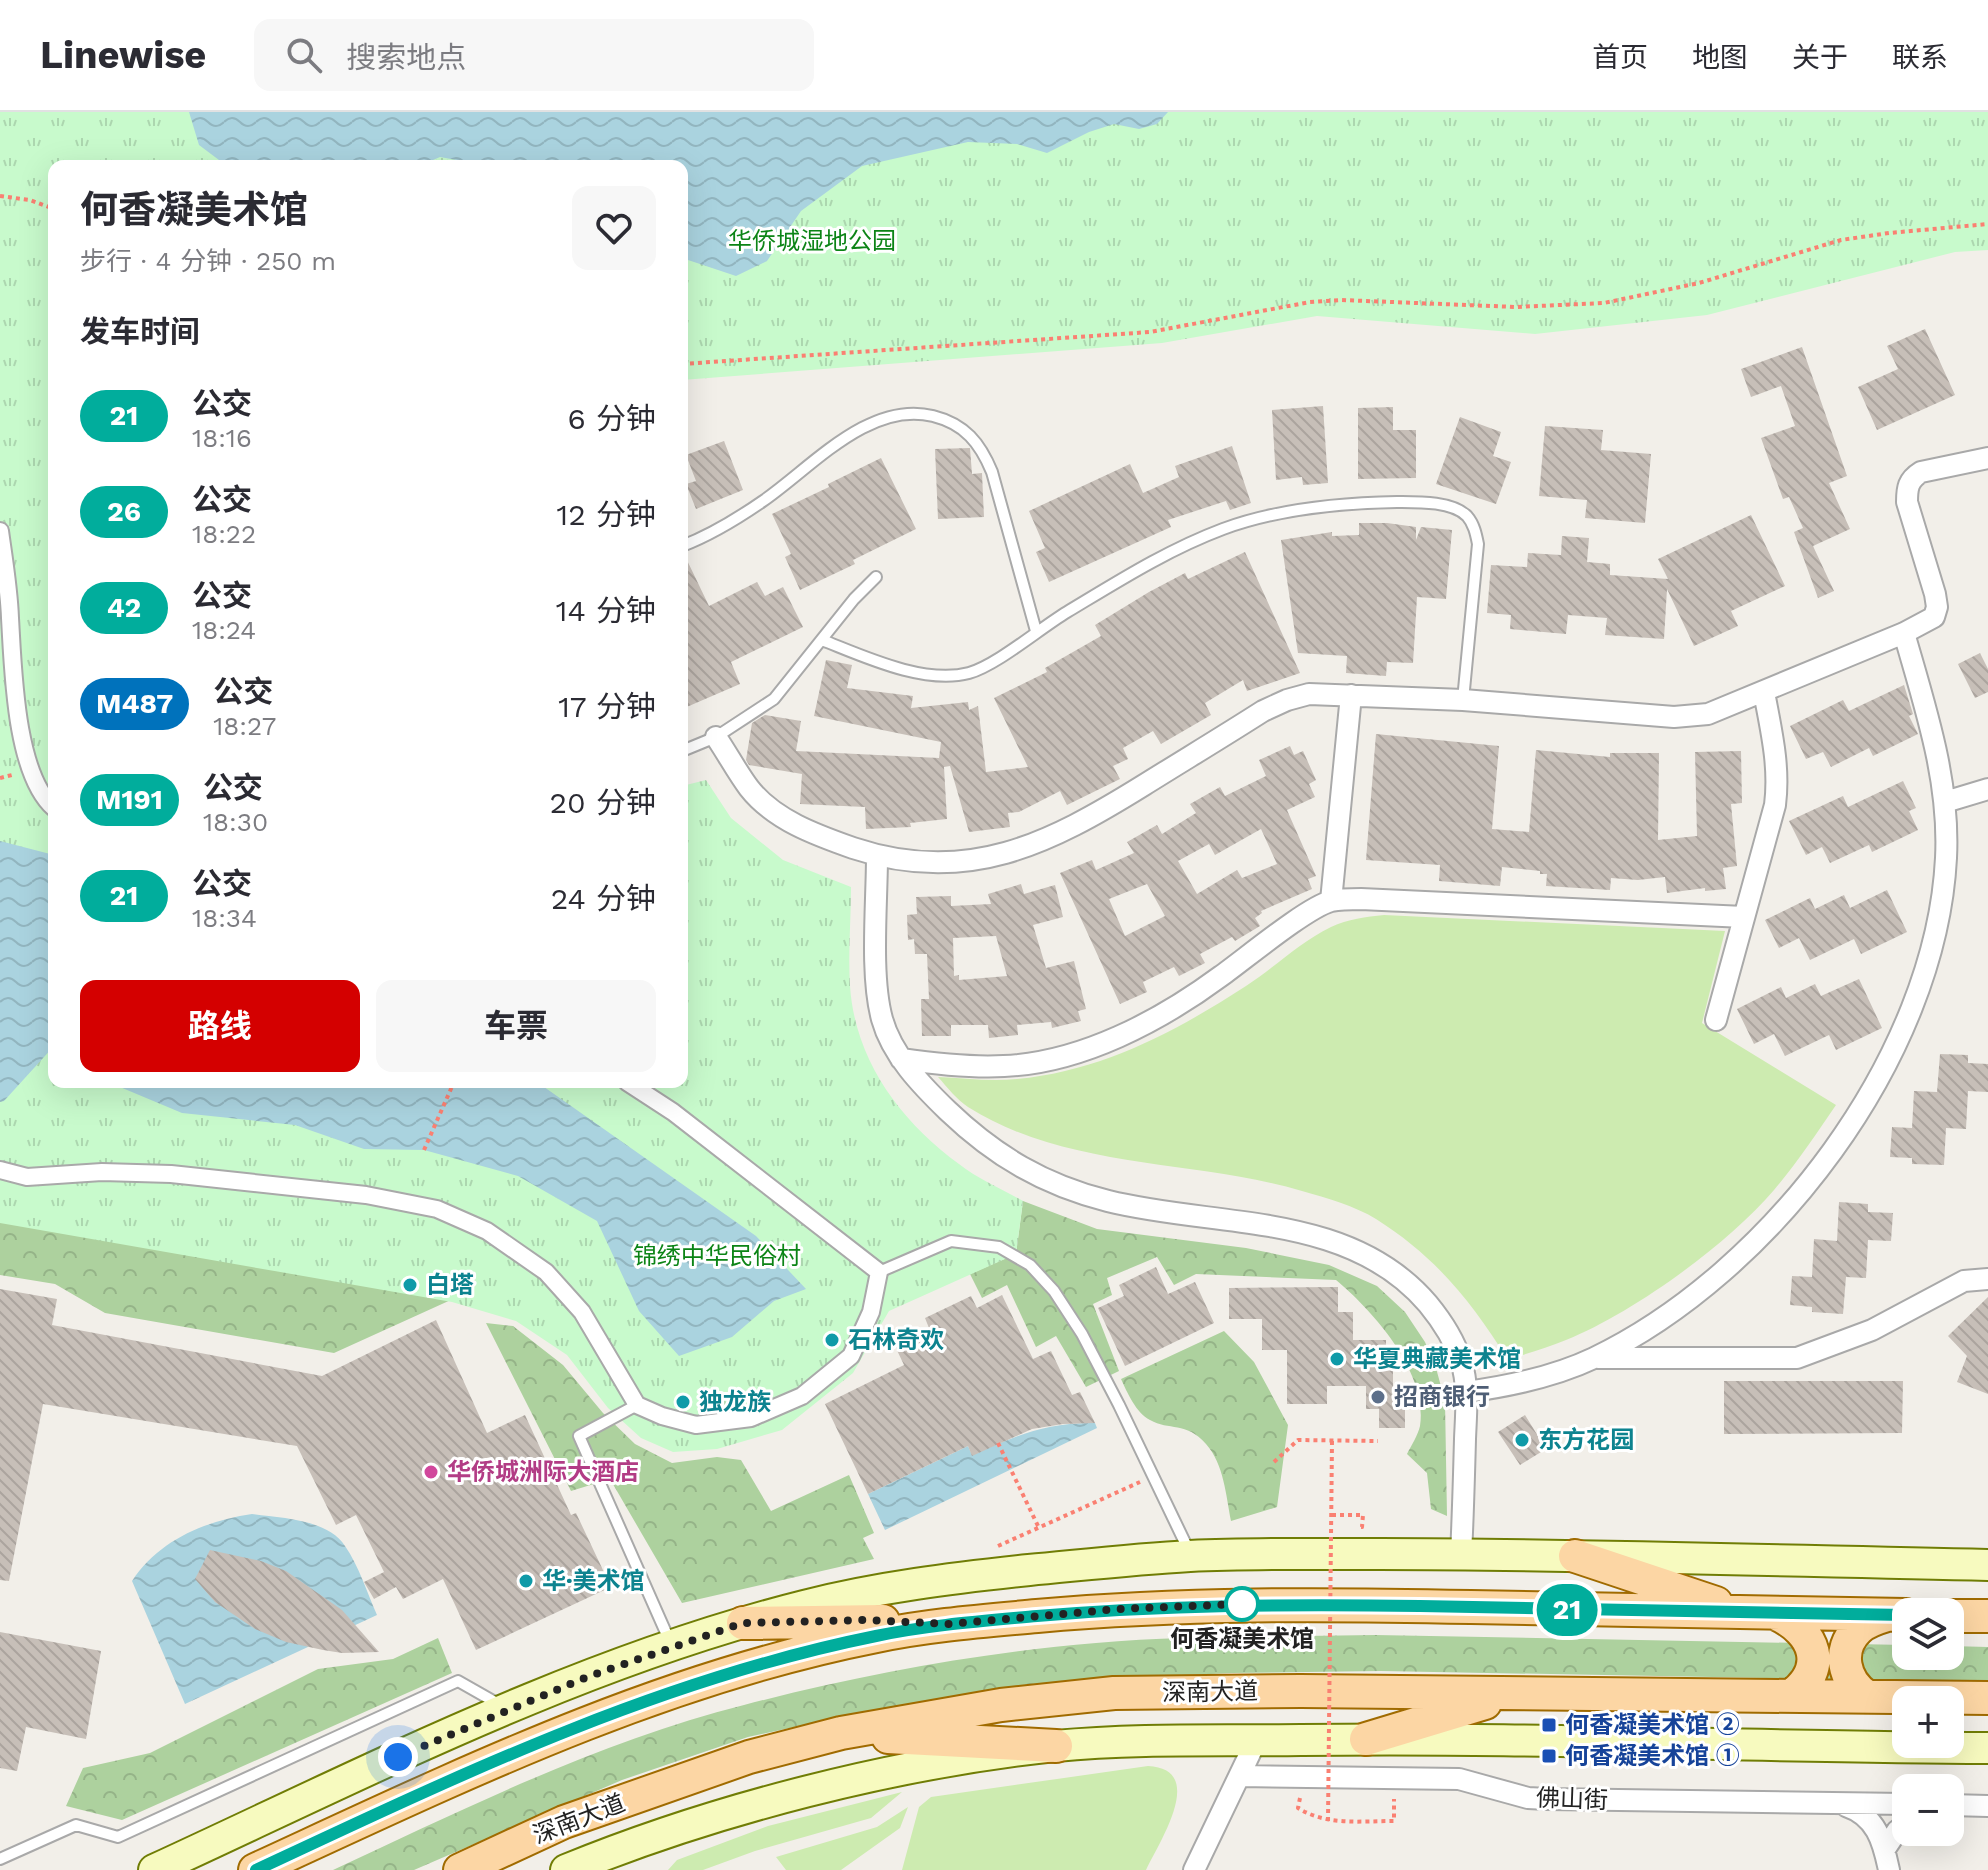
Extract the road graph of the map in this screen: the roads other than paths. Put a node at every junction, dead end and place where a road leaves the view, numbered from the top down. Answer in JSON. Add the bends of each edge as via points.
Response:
{"nodes":[{"id":1,"x":1988,"y":458,"type":"edge"},
{"id":2,"x":0,"y":531,"type":"edge"},
{"id":3,"x":688,"y":543,"type":"edge"},
{"id":4,"x":876,"y":577,"type":"dead end"},
{"id":5,"x":1036,"y":631,"type":"junction"},
{"id":6,"x":1904,"y":633,"type":"junction"},
{"id":7,"x":822,"y":640,"type":"junction"},
{"id":8,"x":1764,"y":692,"type":"junction"},
{"id":9,"x":1351,"y":695,"type":"junction"},
{"id":10,"x":1463,"y":700,"type":"junction"},
{"id":11,"x":716,"y":737,"type":"junction"},
{"id":12,"x":688,"y":749,"type":"edge"},
{"id":13,"x":1988,"y":789,"type":"edge"},
{"id":14,"x":1945,"y":802,"type":"junction"},
{"id":15,"x":48,"y":804,"type":"edge"},
{"id":16,"x":877,"y":856,"type":"junction"},
{"id":17,"x":1331,"y":901,"type":"junction"},
{"id":18,"x":1744,"y":917,"type":"junction"},
{"id":19,"x":1716,"y":1020,"type":"dead end"},
{"id":20,"x":901,"y":1059,"type":"junction"},
{"id":21,"x":636,"y":1088,"type":"edge"},
{"id":22,"x":0,"y":1170,"type":"edge"},
{"id":23,"x":879,"y":1272,"type":"junction"},
{"id":24,"x":1988,"y":1279,"type":"edge"},
{"id":25,"x":1594,"y":1358,"type":"junction"},
{"id":26,"x":1466,"y":1392,"type":"junction"},
{"id":27,"x":637,"y":1405,"type":"junction"},
{"id":28,"x":1461,"y":1554,"type":"junction"},
{"id":29,"x":1192,"y":1556,"type":"junction"},
{"id":30,"x":1575,"y":1556,"type":"junction"},
{"id":31,"x":1988,"y":1565,"type":"edge"},
{"id":32,"x":1764,"y":1614,"type":"junction"},
{"id":33,"x":1892,"y":1615,"type":"edge"},
{"id":34,"x":1892,"y":1616,"type":"edge"},
{"id":35,"x":1964,"y":1616,"type":"edge"},
{"id":36,"x":1988,"y":1616,"type":"edge"},
{"id":37,"x":743,"y":1623,"type":"junction"},
{"id":38,"x":950,"y":1624,"type":"junction"},
{"id":39,"x":672,"y":1646,"type":"junction"},
{"id":40,"x":1517,"y":1693,"type":"junction"},
{"id":41,"x":1791,"y":1696,"type":"junction"},
{"id":42,"x":1866,"y":1696,"type":"junction"},
{"id":43,"x":1988,"y":1698,"type":"edge"},
{"id":44,"x":507,"y":1709,"type":"junction"},
{"id":45,"x":841,"y":1733,"type":"junction"},
{"id":46,"x":1366,"y":1739,"type":"junction"},
{"id":47,"x":1256,"y":1741,"type":"junction"},
{"id":48,"x":1056,"y":1746,"type":"junction"},
{"id":49,"x":1988,"y":1748,"type":"edge"},
{"id":50,"x":1240,"y":1776,"type":"junction"},
{"id":51,"x":1839,"y":1803,"type":"junction"},
{"id":52,"x":1892,"y":1804,"type":"edge"},
{"id":53,"x":1964,"y":1805,"type":"edge"},
{"id":54,"x":1988,"y":1806,"type":"edge"},
{"id":55,"x":1892,"y":1838,"type":"edge"},
{"id":56,"x":1885,"y":1849,"type":"junction"},
{"id":57,"x":0,"y":1859,"type":"edge"},
{"id":58,"x":154,"y":1870,"type":"edge"},
{"id":59,"x":255,"y":1870,"type":"edge"},
{"id":60,"x":460,"y":1870,"type":"edge"},
{"id":61,"x":566,"y":1870,"type":"edge"},
{"id":62,"x":1194,"y":1870,"type":"edge"},
{"id":63,"x":1889,"y":1870,"type":"edge"}],
"edges":[{"from":1,"to":6,"type":"street","via":[[1911,478],[1907,502],[1937,607],[1934,617]]},
{"from":2,"to":15,"type":"street","via":[[12,683],[30,771]]},
{"from":3,"to":5,"type":"lane","via":[[765,500],[863,427],[916,412],[944,418],[965,429],[992,472]]},
{"from":4,"to":7,"type":"lane"},
{"from":5,"to":7,"type":"lane","via":[[982,669],[947,676],[902,669]]},
{"from":5,"to":10,"type":"lane","via":[[1140,568],[1224,529],[1367,502],[1449,507],[1466,515],[1478,544]]},
{"from":6,"to":8,"type":"street"},
{"from":6,"to":14,"type":"street"},
{"from":7,"to":11,"type":"lane","via":[[774,699]]},
{"from":8,"to":10,"type":"street","via":[[1691,716]]},
{"from":8,"to":18,"type":"street","via":[[1778,780]]},
{"from":9,"to":10,"type":"street"},
{"from":9,"to":16,"type":"street","via":[[1309,694],[1263,711],[1101,812],[1034,846],[964,861],[922,863]]},
{"from":9,"to":17,"type":"street"},
{"from":11,"to":12,"type":"lane"},
{"from":11,"to":16,"type":"street","via":[[751,790],[783,818]]},
{"from":13,"to":14,"type":"street"},
{"from":14,"to":25,"type":"street","via":[[1942,894],[1923,981],[1900,1038],[1855,1116],[1755,1242],[1673,1311]]},
{"from":16,"to":20,"type":"street","via":[[876,989],[888,1038]]},
{"from":17,"to":18,"type":"street"},
{"from":17,"to":20,"type":"street","via":[[1161,1014],[1078,1051],[1007,1066]]},
{"from":18,"to":19,"type":"street"},
{"from":20,"to":26,"type":"street","via":[[969,1131],[1002,1157],[1064,1188],[1110,1202],[1285,1229],[1361,1251],[1392,1268],[1452,1338]]},
{"from":21,"to":23,"type":"street"},
{"from":22,"to":27,"type":"street","via":[[27,1177],[171,1174],[366,1195],[437,1209],[487,1231],[546,1272],[582,1312]]},
{"from":23,"to":27,"type":"street","via":[[871,1312],[851,1356],[802,1396],[751,1418],[696,1425]]},
{"from":23,"to":29,"type":"lane","via":[[951,1241],[999,1247],[1030,1265],[1082,1334]]},
{"from":24,"to":25,"type":"street","via":[[1964,1281],[1872,1330],[1797,1358]]},
{"from":25,"to":26,"type":"street","via":[[1546,1377]]},
{"from":26,"to":28,"type":"street"},
{"from":27,"to":39,"type":"lane","via":[[579,1436]]},
{"from":28,"to":29,"type":"main road"},
{"from":28,"to":30,"type":"main road"},
{"from":29,"to":37,"type":"main road","via":[[928,1582],[805,1605]]},
{"from":30,"to":31,"type":"main road"},
{"from":30,"to":32,"type":"main road"},
{"from":32,"to":33,"type":"main road"},
{"from":32,"to":38,"type":"main road","via":[[1274,1603],[1119,1609]]},
{"from":32,"to":41,"type":"main road","via":[[1801,1629],[1809,1640],[1814,1665]]},
{"from":34,"to":42,"type":"main road","via":[[1858,1629],[1849,1641],[1849,1679]]},
{"from":35,"to":36,"type":"main road"},
{"from":37,"to":38,"type":"main road"},
{"from":37,"to":39,"type":"main road"},
{"from":38,"to":59,"type":"main road","via":[[792,1655],[609,1713]]},
{"from":39,"to":44,"type":"main road"},
{"from":40,"to":41,"type":"main road","name":"深南大道"},
{"from":40,"to":45,"type":"main road","name":"深南大道","via":[[1114,1693],[1001,1705]]},
{"from":40,"to":46,"type":"main road"},
{"from":41,"to":42,"type":"main road","name":"深南大道"},
{"from":42,"to":43,"type":"main road","name":"深南大道"},
{"from":44,"to":57,"type":"lane","via":[[458,1681],[118,1837],[76,1825]]},
{"from":44,"to":58,"type":"main road"},
{"from":45,"to":48,"type":"main road"},
{"from":45,"to":60,"type":"main road","name":"深南大道","via":[[749,1757],[578,1817]]},
{"from":46,"to":47,"type":"main road"},
{"from":46,"to":49,"type":"main road"},
{"from":47,"to":48,"type":"main road"},
{"from":47,"to":50,"type":"street"},
{"from":48,"to":61,"type":"main road","via":[[826,1787],[681,1829]]},
{"from":50,"to":51,"type":"street","name":"佛山街","via":[[1459,1779],[1547,1799]]},
{"from":50,"to":62,"type":"street"},
{"from":51,"to":52,"type":"street","name":"佛山街"},
{"from":51,"to":56,"type":"street","via":[[1862,1811]]},
{"from":53,"to":54,"type":"street"},
{"from":55,"to":56,"type":"street"},
{"from":56,"to":63,"type":"street"}]}
